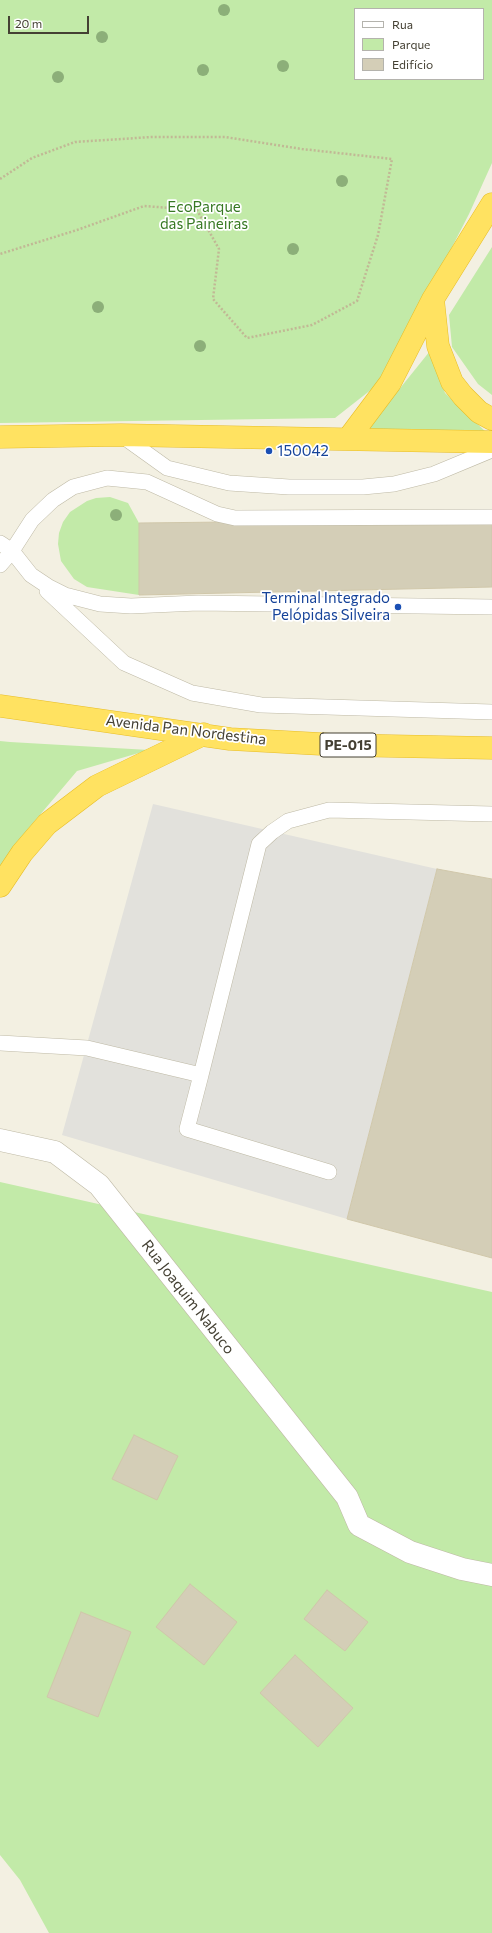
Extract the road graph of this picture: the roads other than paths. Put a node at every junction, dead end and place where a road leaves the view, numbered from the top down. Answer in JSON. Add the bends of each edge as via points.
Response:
{"nodes":[{"id":1,"x":492,"y":204,"type":"edge"},
{"id":2,"x":433,"y":299,"type":"junction"},
{"id":3,"x":492,"y":419,"type":"edge"},
{"id":4,"x":121,"y":435,"type":"junction"},
{"id":5,"x":0,"y":437,"type":"edge"},
{"id":6,"x":348,"y":439,"type":"junction"},
{"id":7,"x":492,"y":442,"type":"edge"},
{"id":8,"x":492,"y":450,"type":"edge"},
{"id":9,"x":492,"y":517,"type":"edge"},
{"id":10,"x":0,"y":543,"type":"edge"},
{"id":11,"x":12,"y":551,"type":"junction"},
{"id":12,"x":0,"y":565,"type":"edge"},
{"id":13,"x":32,"y":575,"type":"junction"},
{"id":14,"x":492,"y":606,"type":"edge"},
{"id":15,"x":0,"y":706,"type":"edge"},
{"id":16,"x":492,"y":712,"type":"edge"},
{"id":17,"x":204,"y":734,"type":"junction"},
{"id":18,"x":492,"y":748,"type":"edge"},
{"id":19,"x":492,"y":814,"type":"edge"},
{"id":20,"x":0,"y":886,"type":"edge"},
{"id":21,"x":0,"y":1043,"type":"edge"},
{"id":22,"x":201,"y":1075,"type":"junction"},
{"id":23,"x":0,"y":1140,"type":"edge"},
{"id":24,"x":329,"y":1172,"type":"dead end"},
{"id":25,"x":492,"y":1575,"type":"edge"}],
"edges":[{"from":1,"to":2,"type":"highway"},
{"from":2,"to":3,"type":"highway","via":[[438,346],[452,382],[479,412]]},
{"from":2,"to":6,"type":"highway","via":[[390,383]]},
{"from":4,"to":5,"type":"highway"},
{"from":4,"to":6,"type":"highway"},
{"from":4,"to":8,"type":"lane","via":[[167,468],[229,483],[289,487],[363,487],[394,484],[434,474]]},
{"from":6,"to":7,"type":"highway"},
{"from":9,"to":11,"type":"lane","via":[[235,518],[218,514],[147,482],[107,478],[73,487],[53,500],[32,520]]},
{"from":10,"to":11,"type":"lane"},
{"from":11,"to":12,"type":"lane"},
{"from":11,"to":13,"type":"lane"},
{"from":13,"to":14,"type":"lane","via":[[65,595],[100,604]]},
{"from":13,"to":16,"type":"lane","via":[[124,663],[192,693],[261,705]]},
{"from":15,"to":17,"type":"highway","name":"Avenida Pan Nordestina","number":"PE-015"},
{"from":17,"to":18,"type":"highway","name":"Avenida Pan Nordestina","number":"PE-015","via":[[230,739],[339,745]]},
{"from":17,"to":20,"type":"highway","via":[[97,786],[47,824],[22,853]]},
{"from":19,"to":22,"type":"lane","via":[[329,810],[288,821],[272,832],[259,844]]},
{"from":21,"to":22,"type":"lane","via":[[87,1048]]},
{"from":22,"to":24,"type":"lane","via":[[187,1129]]},
{"from":23,"to":25,"type":"street","name":"Rua Joaquim Nabuco","via":[[55,1152],[99,1185],[347,1497],[359,1524],[410,1552],[462,1569]]}]}
